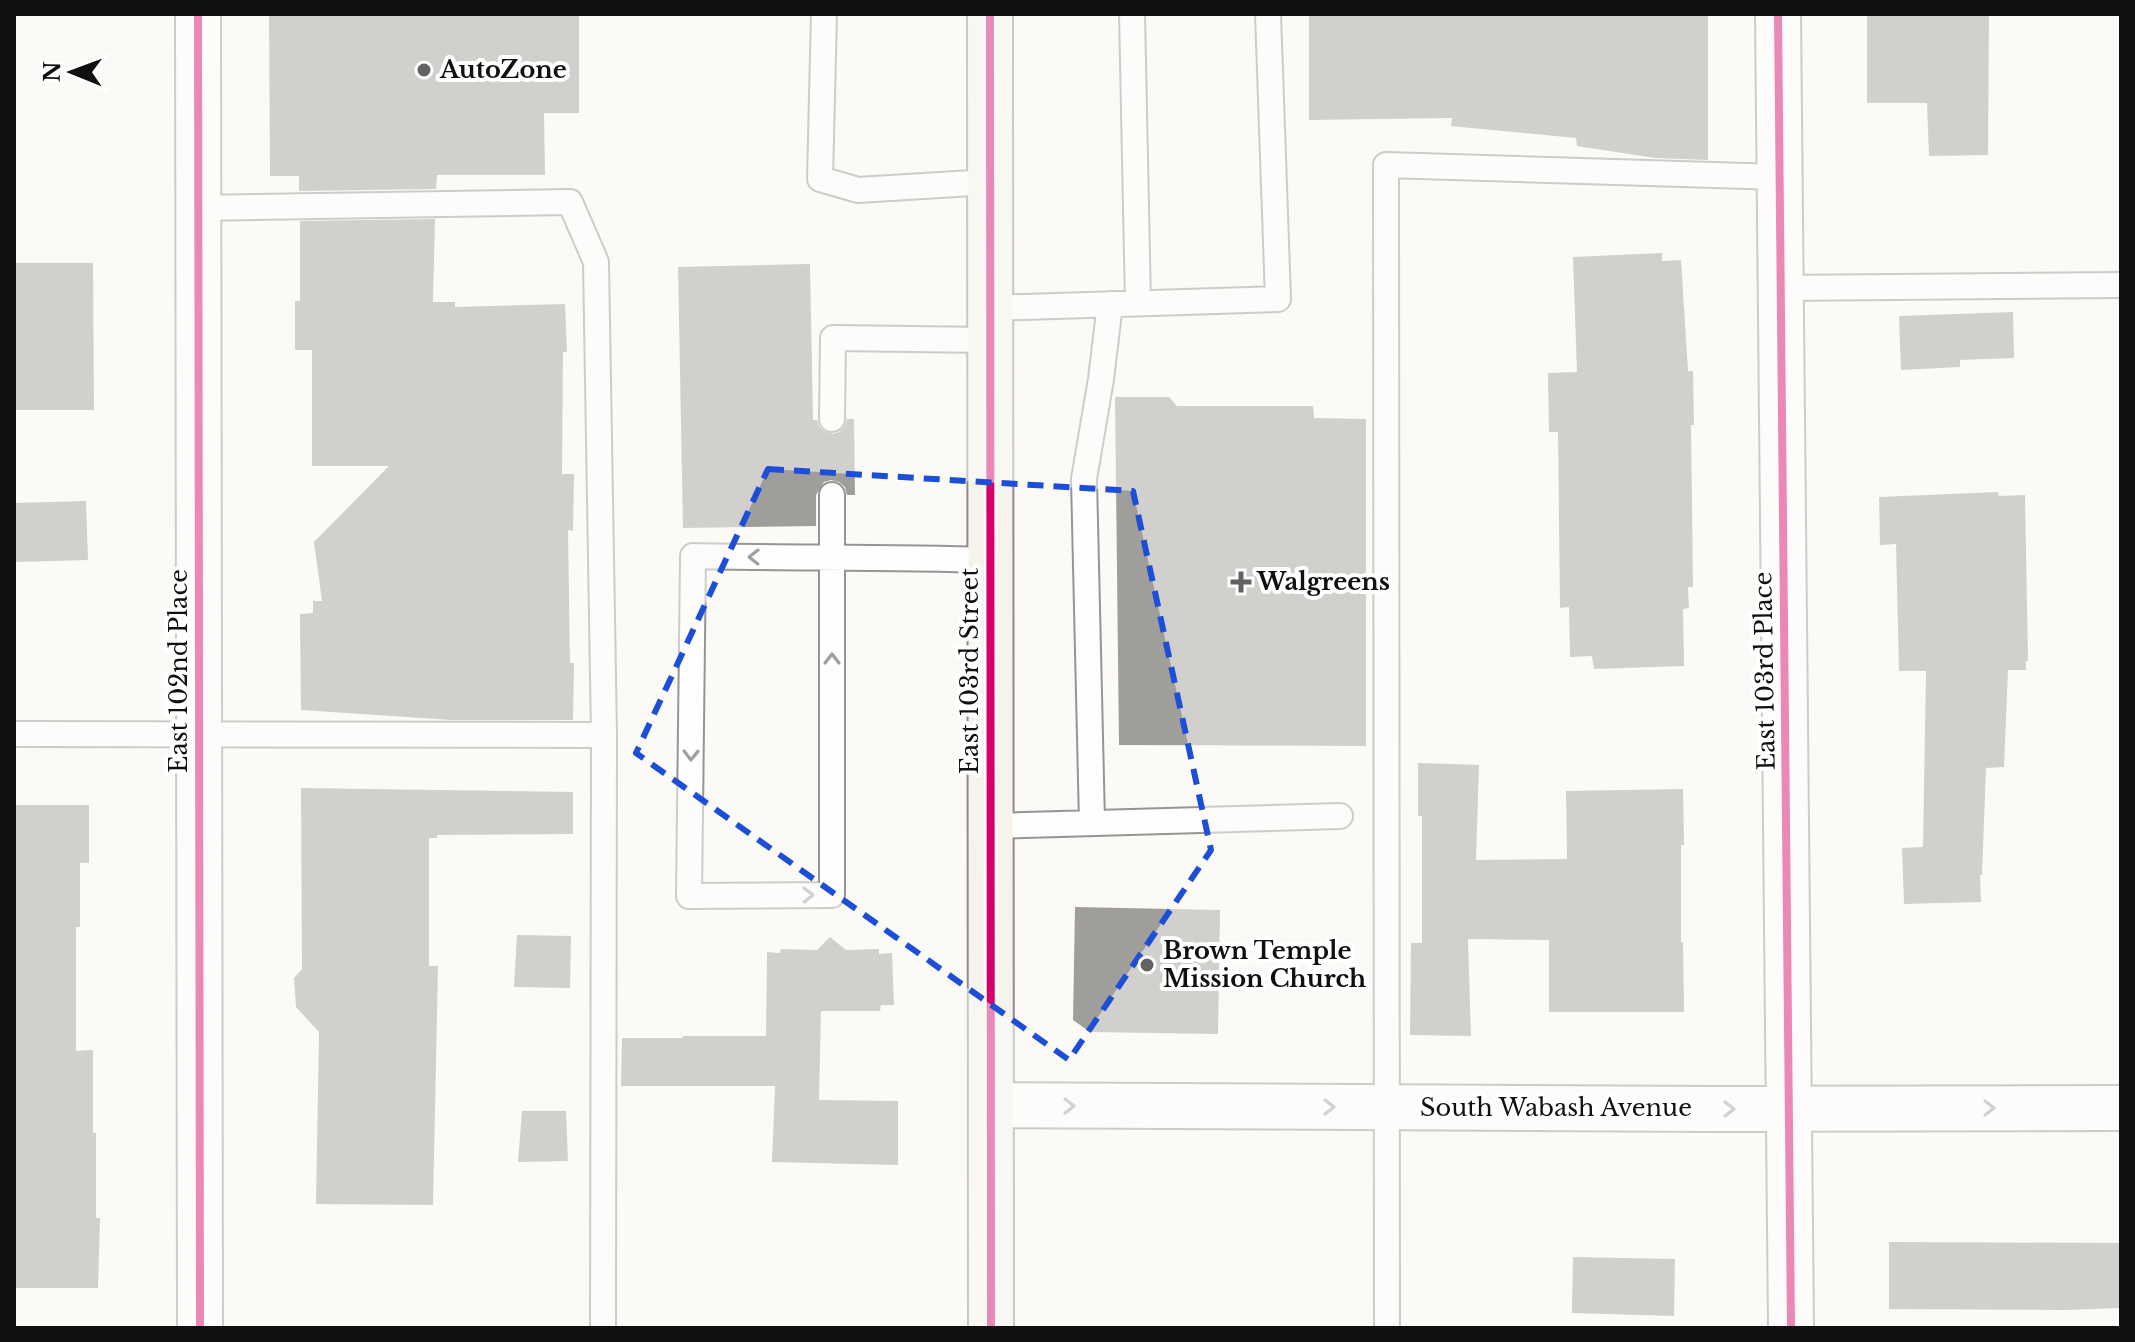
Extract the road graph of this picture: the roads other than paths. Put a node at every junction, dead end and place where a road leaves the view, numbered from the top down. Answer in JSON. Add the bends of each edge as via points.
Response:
{"nodes":[{"id":1,"x":198,"y":14,"type":"edge"},
{"id":2,"x":824,"y":14,"type":"edge"},
{"id":3,"x":990,"y":14,"type":"edge"},
{"id":4,"x":1132,"y":14,"type":"edge"},
{"id":5,"x":1268,"y":14,"type":"edge"},
{"id":6,"x":1778,"y":14,"type":"edge"},
{"id":7,"x":1780,"y":177,"type":"junction"},
{"id":8,"x":989,"y":182,"type":"junction"},
{"id":9,"x":198,"y":208,"type":"junction"},
{"id":10,"x":2121,"y":285,"type":"edge"},
{"id":11,"x":1781,"y":288,"type":"junction"},
{"id":12,"x":1138,"y":303,"type":"junction"},
{"id":13,"x":1110,"y":304,"type":"junction"},
{"id":14,"x":989,"y":324,"type":"junction"},
{"id":15,"x":832,"y":419,"type":"dead end"},
{"id":16,"x":832,"y":495,"type":"dead end"},
{"id":17,"x":832,"y":558,"type":"junction"},
{"id":18,"x":989,"y":560,"type":"junction"},
{"id":19,"x":14,"y":734,"type":"edge"},
{"id":20,"x":200,"y":734,"type":"junction"},
{"id":21,"x":604,"y":735,"type":"junction"},
{"id":22,"x":1340,"y":816,"type":"dead end"},
{"id":23,"x":1092,"y":823,"type":"junction"},
{"id":24,"x":990,"y":826,"type":"junction"},
{"id":25,"x":991,"y":1105,"type":"junction"},
{"id":26,"x":1387,"y":1107,"type":"junction"},
{"id":27,"x":2121,"y":1108,"type":"edge"},
{"id":28,"x":1789,"y":1109,"type":"junction"},
{"id":29,"x":200,"y":1328,"type":"edge"},
{"id":30,"x":603,"y":1328,"type":"edge"},
{"id":31,"x":991,"y":1328,"type":"edge"},
{"id":32,"x":1387,"y":1328,"type":"edge"},
{"id":33,"x":1791,"y":1328,"type":"edge"}],
"edges":[{"from":1,"to":9,"type":"street","name":"East 102nd Place"},
{"from":2,"to":8,"type":"lane","via":[[820,179],[858,190]]},
{"from":3,"to":8,"type":"main road","name":"East 103rd Street"},
{"from":4,"to":12,"type":"lane"},
{"from":5,"to":12,"type":"lane","via":[[1278,299]]},
{"from":6,"to":7,"type":"street","name":"East 103rd Place"},
{"from":7,"to":11,"type":"street","name":"East 103rd Place"},
{"from":7,"to":26,"type":"lane","via":[[1386,165]]},
{"from":8,"to":14,"type":"main road","name":"East 103rd Street"},
{"from":9,"to":20,"type":"street","name":"East 102nd Place"},
{"from":9,"to":21,"type":"lane","via":[[570,202],[596,262]]},
{"from":10,"to":11,"type":"lane"},
{"from":11,"to":28,"type":"street","name":"East 103rd Place"},
{"from":12,"to":13,"type":"lane"},
{"from":13,"to":14,"type":"lane"},
{"from":13,"to":23,"type":"lane","via":[[1084,479]]},
{"from":14,"to":15,"type":"lane","via":[[833,338]]},
{"from":14,"to":18,"type":"main road","name":"East 103rd Street"},
{"from":16,"to":17,"type":"lane"},
{"from":17,"to":17,"type":"lane","one_way":true,"via":[[693,556],[689,896],[832,895]]},
{"from":17,"to":18,"type":"lane"},
{"from":18,"to":24,"type":"main road","name":"East 103rd Street"},
{"from":19,"to":20,"type":"lane"},
{"from":20,"to":21,"type":"lane"},
{"from":20,"to":29,"type":"street","name":"East 102nd Place"},
{"from":21,"to":30,"type":"lane"},
{"from":22,"to":23,"type":"lane"},
{"from":23,"to":24,"type":"lane"},
{"from":24,"to":25,"type":"main road","name":"East 103rd Street"},
{"from":25,"to":26,"type":"street","name":"South Wabash Avenue","one_way":true},
{"from":25,"to":31,"type":"main road","name":"East 103rd Street"},
{"from":26,"to":28,"type":"street","name":"South Wabash Avenue","one_way":true},
{"from":26,"to":32,"type":"lane"},
{"from":28,"to":27,"type":"street","name":"South Wabash Avenue","one_way":true},
{"from":28,"to":33,"type":"street","name":"East 103rd Place"}]}
